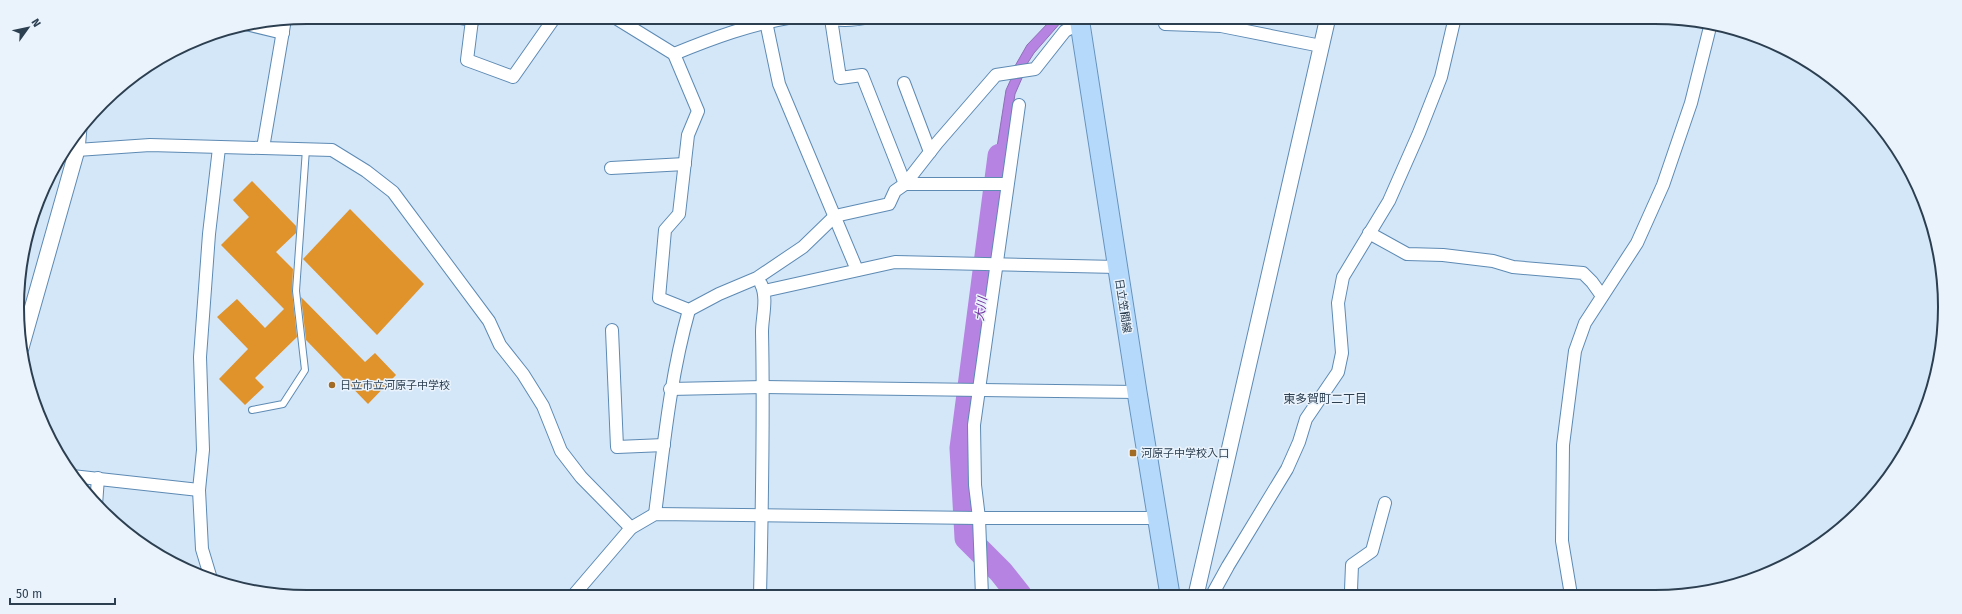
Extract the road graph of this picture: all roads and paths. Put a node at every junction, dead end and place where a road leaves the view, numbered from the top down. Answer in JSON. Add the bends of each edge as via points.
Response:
{"nodes":[{"id":1,"x":475,"y":24,"type":"edge"},
{"id":2,"x":550,"y":24,"type":"edge"},
{"id":3,"x":625,"y":24,"type":"edge"},
{"id":4,"x":750,"y":24,"type":"edge"},
{"id":5,"x":766,"y":24,"type":"edge"},
{"id":6,"x":829,"y":24,"type":"edge"},
{"id":7,"x":1074,"y":24,"type":"edge"},
{"id":8,"x":1080,"y":24,"type":"edge"},
{"id":9,"x":1165,"y":24,"type":"edge"},
{"id":10,"x":1326,"y":24,"type":"edge"},
{"id":11,"x":1453,"y":24,"type":"edge"},
{"id":12,"x":284,"y":25,"type":"edge"},
{"id":13,"x":260,"y":28,"type":"edge"},
{"id":14,"x":1709,"y":29,"type":"edge"},
{"id":15,"x":282,"y":33,"type":"junction"},
{"id":16,"x":1321,"y":46,"type":"junction"},
{"id":17,"x":674,"y":54,"type":"junction"},
{"id":18,"x":904,"y":83,"type":"dead end"},
{"id":19,"x":1019,"y":105,"type":"dead end"},
{"id":20,"x":219,"y":148,"type":"junction"},
{"id":21,"x":264,"y":148,"type":"junction"},
{"id":22,"x":72,"y":149,"type":"edge"},
{"id":23,"x":306,"y":149,"type":"junction"},
{"id":24,"x":72,"y":151,"type":"edge"},
{"id":25,"x":930,"y":152,"type":"junction"},
{"id":26,"x":685,"y":164,"type":"junction"},
{"id":27,"x":611,"y":168,"type":"dead end"},
{"id":28,"x":905,"y":184,"type":"junction"},
{"id":29,"x":1000,"y":184,"type":"junction"},
{"id":30,"x":835,"y":216,"type":"junction"},
{"id":31,"x":1370,"y":233,"type":"junction"},
{"id":32,"x":990,"y":264,"type":"junction"},
{"id":33,"x":1117,"y":267,"type":"junction"},
{"id":34,"x":857,"y":270,"type":"junction"},
{"id":35,"x":758,"y":278,"type":"junction"},
{"id":36,"x":764,"y":291,"type":"junction"},
{"id":37,"x":1602,"y":296,"type":"junction"},
{"id":38,"x":689,"y":310,"type":"junction"},
{"id":39,"x":612,"y":330,"type":"dead end"},
{"id":40,"x":25,"y":331,"type":"edge"},
{"id":41,"x":764,"y":387,"type":"junction"},
{"id":42,"x":670,"y":389,"type":"junction"},
{"id":43,"x":972,"y":391,"type":"junction"},
{"id":44,"x":1136,"y":392,"type":"junction"},
{"id":45,"x":252,"y":410,"type":"dead end"},
{"id":46,"x":664,"y":445,"type":"junction"},
{"id":47,"x":80,"y":477,"type":"edge"},
{"id":48,"x":98,"y":478,"type":"junction"},
{"id":49,"x":199,"y":490,"type":"junction"},
{"id":50,"x":97,"y":497,"type":"edge"},
{"id":51,"x":1385,"y":503,"type":"dead end"},
{"id":52,"x":655,"y":514,"type":"junction"},
{"id":53,"x":762,"y":516,"type":"junction"},
{"id":54,"x":970,"y":518,"type":"junction"},
{"id":55,"x":1158,"y":518,"type":"junction"},
{"id":56,"x":631,"y":528,"type":"junction"},
{"id":57,"x":209,"y":572,"type":"edge"},
{"id":58,"x":577,"y":590,"type":"edge"},
{"id":59,"x":760,"y":590,"type":"edge"},
{"id":60,"x":982,"y":590,"type":"edge"},
{"id":61,"x":1169,"y":590,"type":"edge"},
{"id":62,"x":1197,"y":590,"type":"edge"},
{"id":63,"x":1215,"y":590,"type":"edge"},
{"id":64,"x":1351,"y":590,"type":"edge"},
{"id":65,"x":1570,"y":590,"type":"edge"}],
"edges":[{"from":1,"to":2,"type":"street","via":[[467,60],[513,77]]},
{"from":3,"to":17,"type":"street"},
{"from":4,"to":17,"type":"street"},
{"from":5,"to":30,"type":"street","via":[[780,84]]},
{"from":6,"to":28,"type":"street","via":[[840,78],[862,75]]},
{"from":7,"to":25,"type":"street","via":[[1065,31],[1035,69],[996,76]]},
{"from":8,"to":33,"type":"main road","name":"日立笠間線"},
{"from":9,"to":16,"type":"street","via":[[1221,26]]},
{"from":10,"to":16,"type":"street"},
{"from":11,"to":31,"type":"street","via":[[1441,77],[1419,133],[1389,200]]},
{"from":12,"to":15,"type":"street"},
{"from":13,"to":15,"type":"street"},
{"from":14,"to":37,"type":"street","via":[[1691,103],[1663,185],[1637,244]]},
{"from":15,"to":21,"type":"street"},
{"from":16,"to":62,"type":"street"},
{"from":17,"to":26,"type":"street","via":[[698,111],[688,135]]},
{"from":18,"to":25,"type":"street"},
{"from":19,"to":29,"type":"street"},
{"from":20,"to":21,"type":"street"},
{"from":20,"to":22,"type":"street","via":[[150,145]]},
{"from":20,"to":49,"type":"street","via":[[209,234],[200,357],[203,450]]},
{"from":21,"to":23,"type":"street"},
{"from":23,"to":45,"type":"lane","via":[[296,291],[305,370],[283,404]]},
{"from":23,"to":56,"type":"street","via":[[332,150],[393,192],[489,321],[500,345],[523,374],[543,406],[561,451],[581,476]]},
{"from":24,"to":40,"type":"street"},
{"from":25,"to":28,"type":"street"},
{"from":26,"to":27,"type":"street"},
{"from":26,"to":38,"type":"street","via":[[679,214],[665,230],[659,298]]},
{"from":28,"to":29,"type":"street"},
{"from":28,"to":30,"type":"street","via":[[895,191],[889,204]]},
{"from":29,"to":32,"type":"street"},
{"from":30,"to":34,"type":"street"},
{"from":30,"to":35,"type":"street","via":[[803,246]]},
{"from":31,"to":37,"type":"street","via":[[1407,254],[1443,255],[1493,261],[1514,267],[1583,274]]},
{"from":31,"to":63,"type":"street","via":[[1343,277],[1338,303],[1342,353],[1338,372],[1306,419],[1287,469]]},
{"from":32,"to":33,"type":"street"},
{"from":32,"to":34,"type":"street","via":[[895,262]]},
{"from":32,"to":43,"type":"street"},
{"from":33,"to":44,"type":"main road","name":"日立笠間線"},
{"from":34,"to":36,"type":"street"},
{"from":35,"to":36,"type":"street"},
{"from":35,"to":38,"type":"street"},
{"from":36,"to":41,"type":"street"},
{"from":37,"to":65,"type":"street","via":[[1585,323],[1575,351],[1563,445],[1562,541]]},
{"from":38,"to":42,"type":"street"},
{"from":39,"to":46,"type":"street","via":[[617,448]]},
{"from":41,"to":42,"type":"street"},
{"from":41,"to":43,"type":"street"},
{"from":41,"to":53,"type":"street"},
{"from":42,"to":46,"type":"street"},
{"from":43,"to":44,"type":"street"},
{"from":43,"to":54,"type":"street","via":[[975,485]]},
{"from":44,"to":55,"type":"main road","name":"日立笠間線"},
{"from":46,"to":52,"type":"street"},
{"from":47,"to":48,"type":"street"},
{"from":48,"to":49,"type":"street"},
{"from":48,"to":50,"type":"street"},
{"from":49,"to":57,"type":"street","via":[[202,549]]},
{"from":51,"to":64,"type":"street","via":[[1372,551],[1352,565]]},
{"from":52,"to":53,"type":"street"},
{"from":52,"to":56,"type":"street"},
{"from":53,"to":54,"type":"street"},
{"from":53,"to":59,"type":"street"},
{"from":54,"to":55,"type":"street"},
{"from":54,"to":60,"type":"street","via":[[980,544]]},
{"from":55,"to":61,"type":"main road","name":"日立笠間線"},
{"from":56,"to":58,"type":"street"}]}
